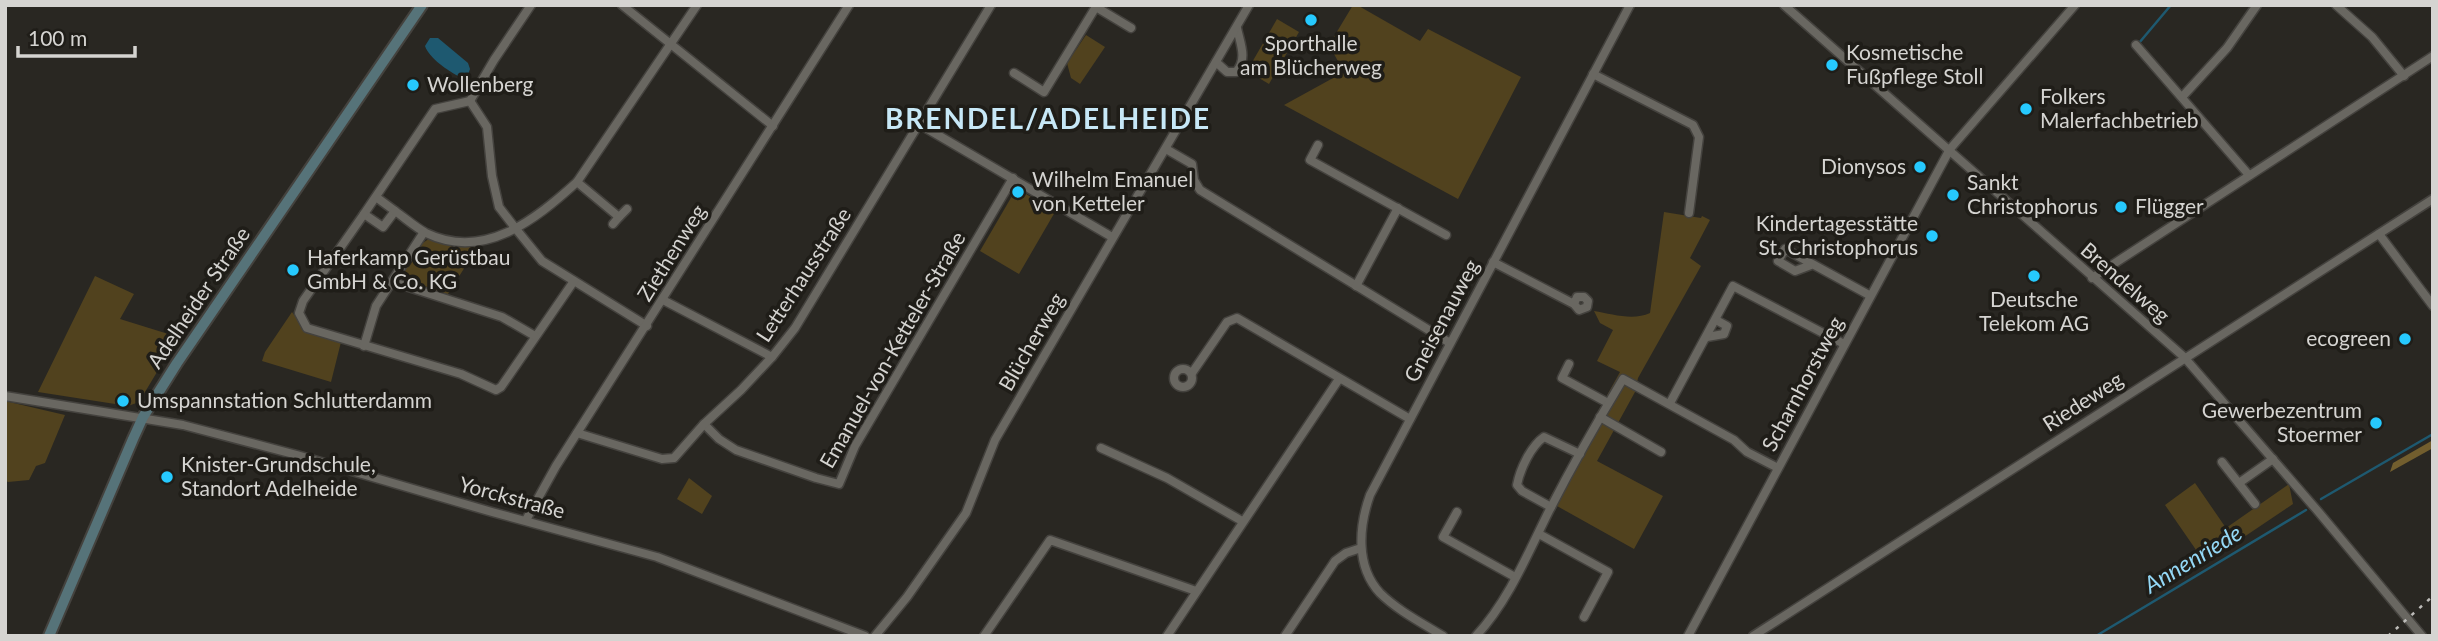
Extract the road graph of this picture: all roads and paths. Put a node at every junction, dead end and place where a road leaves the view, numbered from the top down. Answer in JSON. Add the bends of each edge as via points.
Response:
{"nodes":[{"id":1,"x":422,"y":5,"type":"edge"},
{"id":2,"x":531,"y":5,"type":"edge"},
{"id":3,"x":622,"y":5,"type":"edge"},
{"id":4,"x":697,"y":5,"type":"edge"},
{"id":5,"x":849,"y":5,"type":"edge"},
{"id":6,"x":991,"y":5,"type":"edge"},
{"id":7,"x":1249,"y":5,"type":"edge"},
{"id":8,"x":1630,"y":5,"type":"edge"},
{"id":9,"x":1784,"y":5,"type":"edge"},
{"id":10,"x":2075,"y":5,"type":"edge"},
{"id":11,"x":2257,"y":5,"type":"edge"},
{"id":12,"x":2336,"y":5,"type":"edge"},
{"id":13,"x":1097,"y":6,"type":"edge"},
{"id":14,"x":1237,"y":27,"type":"junction"},
{"id":15,"x":1131,"y":28,"type":"dead end"},
{"id":16,"x":670,"y":44,"type":"junction"},
{"id":17,"x":2136,"y":44,"type":"dead end"},
{"id":18,"x":2433,"y":56,"type":"edge"},
{"id":19,"x":1216,"y":62,"type":"junction"},
{"id":20,"x":1014,"y":74,"type":"dead end"},
{"id":21,"x":1593,"y":74,"type":"junction"},
{"id":22,"x":2404,"y":76,"type":"junction"},
{"id":23,"x":2183,"y":96,"type":"junction"},
{"id":24,"x":470,"y":101,"type":"junction"},
{"id":25,"x":919,"y":124,"type":"junction"},
{"id":26,"x":773,"y":126,"type":"junction"},
{"id":27,"x":1318,"y":145,"type":"dead end"},
{"id":28,"x":1166,"y":149,"type":"junction"},
{"id":29,"x":1950,"y":149,"type":"junction"},
{"id":30,"x":2249,"y":175,"type":"junction"},
{"id":31,"x":1013,"y":178,"type":"junction"},
{"id":32,"x":576,"y":183,"type":"junction"},
{"id":33,"x":376,"y":197,"type":"junction"},
{"id":34,"x":2433,"y":199,"type":"edge"},
{"id":35,"x":1398,"y":208,"type":"junction"},
{"id":36,"x":626,"y":209,"type":"dead end"},
{"id":37,"x":395,"y":211,"type":"junction"},
{"id":38,"x":1689,"y":213,"type":"dead end"},
{"id":39,"x":364,"y":214,"type":"junction"},
{"id":40,"x":516,"y":229,"type":"junction"},
{"id":41,"x":424,"y":232,"type":"junction"},
{"id":42,"x":1446,"y":234,"type":"dead end"},
{"id":43,"x":2379,"y":234,"type":"junction"},
{"id":44,"x":1112,"y":237,"type":"junction"},
{"id":45,"x":1493,"y":262,"type":"junction"},
{"id":46,"x":1811,"y":265,"type":"dead end"},
{"id":47,"x":2092,"y":278,"type":"junction"},
{"id":48,"x":574,"y":281,"type":"junction"},
{"id":49,"x":393,"y":282,"type":"junction"},
{"id":50,"x":1356,"y":286,"type":"junction"},
{"id":51,"x":1870,"y":295,"type":"junction"},
{"id":52,"x":663,"y":300,"type":"junction"},
{"id":53,"x":1574,"y":304,"type":"dead end"},
{"id":54,"x":2433,"y":306,"type":"edge"},
{"id":55,"x":1716,"y":320,"type":"junction"},
{"id":56,"x":647,"y":326,"type":"junction"},
{"id":57,"x":535,"y":336,"type":"junction"},
{"id":58,"x":1707,"y":337,"type":"junction"},
{"id":59,"x":1450,"y":344,"type":"junction"},
{"id":60,"x":1844,"y":344,"type":"junction"},
{"id":61,"x":364,"y":346,"type":"junction"},
{"id":62,"x":772,"y":357,"type":"junction"},
{"id":63,"x":2184,"y":357,"type":"junction"},
{"id":64,"x":1569,"y":365,"type":"dead end"},
{"id":65,"x":1192,"y":373,"type":"dead end"},
{"id":66,"x":1339,"y":379,"type":"junction"},
{"id":67,"x":5,"y":396,"type":"edge"},
{"id":68,"x":1608,"y":403,"type":"junction"},
{"id":69,"x":1670,"y":403,"type":"junction"},
{"id":70,"x":144,"y":417,"type":"junction"},
{"id":71,"x":1600,"y":417,"type":"junction"},
{"id":72,"x":1410,"y":419,"type":"junction"},
{"id":73,"x":704,"y":424,"type":"junction"},
{"id":74,"x":576,"y":433,"type":"junction"},
{"id":75,"x":1101,"y":448,"type":"dead end"},
{"id":76,"x":1661,"y":452,"type":"dead end"},
{"id":77,"x":1580,"y":454,"type":"junction"},
{"id":78,"x":2273,"y":459,"type":"junction"},
{"id":79,"x":2222,"y":462,"type":"dead end"},
{"id":80,"x":1778,"y":468,"type":"junction"},
{"id":81,"x":2239,"y":483,"type":"junction"},
{"id":82,"x":2255,"y":504,"type":"dead end"},
{"id":83,"x":1551,"y":507,"type":"junction"},
{"id":84,"x":1457,"y":512,"type":"dead end"},
{"id":85,"x":526,"y":520,"type":"junction"},
{"id":86,"x":1242,"y":521,"type":"junction"},
{"id":87,"x":1539,"y":534,"type":"junction"},
{"id":88,"x":1360,"y":548,"type":"junction"},
{"id":89,"x":1515,"y":577,"type":"junction"},
{"id":90,"x":1196,"y":591,"type":"junction"},
{"id":91,"x":1584,"y":617,"type":"dead end"},
{"id":92,"x":48,"y":636,"type":"edge"},
{"id":93,"x":865,"y":636,"type":"edge"},
{"id":94,"x":875,"y":636,"type":"edge"},
{"id":95,"x":984,"y":636,"type":"edge"},
{"id":96,"x":1167,"y":636,"type":"edge"},
{"id":97,"x":1285,"y":636,"type":"edge"},
{"id":98,"x":1443,"y":636,"type":"edge"},
{"id":99,"x":1476,"y":636,"type":"edge"},
{"id":100,"x":1688,"y":636,"type":"edge"},
{"id":101,"x":1753,"y":636,"type":"edge"},
{"id":102,"x":2422,"y":636,"type":"edge"}],
"edges":[{"from":1,"to":70,"type":"main road","name":"Adelheider Straße"},
{"from":2,"to":24,"type":"street"},
{"from":3,"to":16,"type":"street"},
{"from":4,"to":16,"type":"street"},
{"from":5,"to":26,"type":"street","name":"Ziethenweg"},
{"from":6,"to":25,"type":"street","name":"Letterhausstraße"},
{"from":7,"to":14,"type":"street","name":"Blücherweg"},
{"from":8,"to":21,"type":"street","name":"Gneisenauweg"},
{"from":9,"to":29,"type":"street","name":"Brendelweg"},
{"from":10,"to":29,"type":"street","name":"Scharnhorstweg"},
{"from":11,"to":23,"type":"street","via":[[2227,48]]},
{"from":12,"to":22,"type":"street"},
{"from":13,"to":15,"type":"street"},
{"from":13,"to":20,"type":"street","via":[[1044,92]]},
{"from":14,"to":19,"type":"street","name":"Blücherweg"},
{"from":14,"to":19,"type":"street","via":[[1241,66],[1236,72],[1227,72]]},
{"from":16,"to":26,"type":"street"},
{"from":16,"to":32,"type":"street"},
{"from":17,"to":23,"type":"street"},
{"from":18,"to":22,"type":"street"},
{"from":19,"to":28,"type":"street","name":"Blücherweg"},
{"from":21,"to":38,"type":"street","via":[[1693,125],[1699,137]]},
{"from":21,"to":45,"type":"street","name":"Gneisenauweg"},
{"from":22,"to":30,"type":"street"},
{"from":23,"to":30,"type":"street"},
{"from":24,"to":33,"type":"street","via":[[435,110]]},
{"from":24,"to":40,"type":"street","via":[[487,127],[499,207]]},
{"from":25,"to":31,"type":"street"},
{"from":25,"to":62,"type":"street","name":"Letterhausstraße","via":[[810,305]]},
{"from":26,"to":52,"type":"street","name":"Ziethenweg"},
{"from":27,"to":35,"type":"street","via":[[1310,160]]},
{"from":28,"to":44,"type":"street","name":"Blücherweg"},
{"from":28,"to":50,"type":"street","via":[[1192,164],[1200,190]]},
{"from":29,"to":47,"type":"street","name":"Brendelweg"},
{"from":29,"to":51,"type":"street","name":"Scharnhorstweg"},
{"from":30,"to":47,"type":"street"},
{"from":31,"to":44,"type":"street"},
{"from":31,"to":73,"type":"street","name":"Emanuel-von-Ketteler-Straße","via":[[855,446],[839,484],[736,450]]},
{"from":32,"to":36,"type":"street","via":[[616,221]]},
{"from":32,"to":40,"type":"street"},
{"from":33,"to":37,"type":"street"},
{"from":33,"to":39,"type":"street"},
{"from":34,"to":43,"type":"street","name":"Riedeweg"},
{"from":35,"to":42,"type":"street"},
{"from":35,"to":50,"type":"street"},
{"from":37,"to":39,"type":"street","via":[[383,228]]},
{"from":37,"to":41,"type":"street"},
{"from":39,"to":61,"type":"street","via":[[299,313],[307,328]]},
{"from":40,"to":41,"type":"street","via":[[482,242],[462,243]]},
{"from":40,"to":48,"type":"street","via":[[542,261]]},
{"from":41,"to":49,"type":"street"},
{"from":43,"to":54,"type":"street"},
{"from":43,"to":63,"type":"street","name":"Riedeweg"},
{"from":44,"to":94,"type":"street","name":"Blücherweg","via":[[995,440],[966,513]]},
{"from":45,"to":53,"type":"street"},
{"from":45,"to":59,"type":"street","name":"Gneisenauweg"},
{"from":46,"to":51,"type":"street"},
{"from":47,"to":63,"type":"street","name":"Brendelweg"},
{"from":48,"to":56,"type":"street"},
{"from":48,"to":57,"type":"street"},
{"from":49,"to":57,"type":"street","via":[[495,314]]},
{"from":49,"to":61,"type":"street","via":[[376,306]]},
{"from":50,"to":59,"type":"street"},
{"from":51,"to":60,"type":"street","name":"Scharnhorstweg"},
{"from":52,"to":56,"type":"street","name":"Ziethenweg"},
{"from":52,"to":62,"type":"street"},
{"from":55,"to":58,"type":"street"},
{"from":55,"to":58,"type":"street","via":[[1727,326],[1724,334]]},
{"from":55,"to":60,"type":"street","via":[[1733,286]]},
{"from":56,"to":74,"type":"street","name":"Ziethenweg"},
{"from":57,"to":61,"type":"street","via":[[496,390],[461,374]]},
{"from":58,"to":69,"type":"street"},
{"from":59,"to":72,"type":"street","name":"Gneisenauweg"},
{"from":60,"to":80,"type":"street","name":"Scharnhorstweg"},
{"from":62,"to":73,"type":"street","name":"Letterhausstraße"},
{"from":63,"to":78,"type":"street","name":"Brendelweg"},
{"from":63,"to":101,"type":"street","name":"Riedeweg"},
{"from":64,"to":68,"type":"street","via":[[1562,378]]},
{"from":65,"to":66,"type":"street","via":[[1227,322],[1237,318]]},
{"from":66,"to":72,"type":"street"},
{"from":66,"to":86,"type":"street"},
{"from":67,"to":70,"type":"street","name":"Yorckstraße"},
{"from":68,"to":69,"type":"street","via":[[1623,379]]},
{"from":68,"to":71,"type":"street"},
{"from":69,"to":80,"type":"street"},
{"from":70,"to":85,"type":"street","name":"Yorckstraße","via":[[223,434]]},
{"from":70,"to":92,"type":"main road","name":"Adelheider Straße"},
{"from":71,"to":76,"type":"street"},
{"from":71,"to":77,"type":"street"},
{"from":72,"to":88,"type":"street","name":"Gneisenauweg","via":[[1370,495],[1361,519]]},
{"from":73,"to":74,"type":"street","name":"Letterhausstraße","via":[[668,459]]},
{"from":74,"to":85,"type":"street","name":"Ziethenweg"},
{"from":75,"to":86,"type":"street","via":[[1167,478]]},
{"from":77,"to":83,"type":"street"},
{"from":77,"to":83,"type":"street","via":[[1544,437],[1519,475],[1517,485],[1522,491]]},
{"from":78,"to":81,"type":"street"},
{"from":78,"to":102,"type":"street","name":"Brendelweg"},
{"from":79,"to":81,"type":"street"},
{"from":80,"to":100,"type":"street","name":"Scharnhorstweg"},
{"from":81,"to":82,"type":"street"},
{"from":83,"to":87,"type":"street"},
{"from":84,"to":89,"type":"street","via":[[1443,537]]},
{"from":85,"to":93,"type":"street","name":"Yorckstraße","via":[[657,557]]},
{"from":86,"to":90,"type":"street"},
{"from":87,"to":89,"type":"street"},
{"from":87,"to":91,"type":"street","via":[[1608,572]]},
{"from":88,"to":97,"type":"street","via":[[1335,561]]},
{"from":88,"to":98,"type":"street","name":"Gneisenauweg","via":[[1379,592]]},
{"from":89,"to":99,"type":"street"},
{"from":90,"to":95,"type":"street","via":[[1050,540]]},
{"from":90,"to":96,"type":"street"}]}
